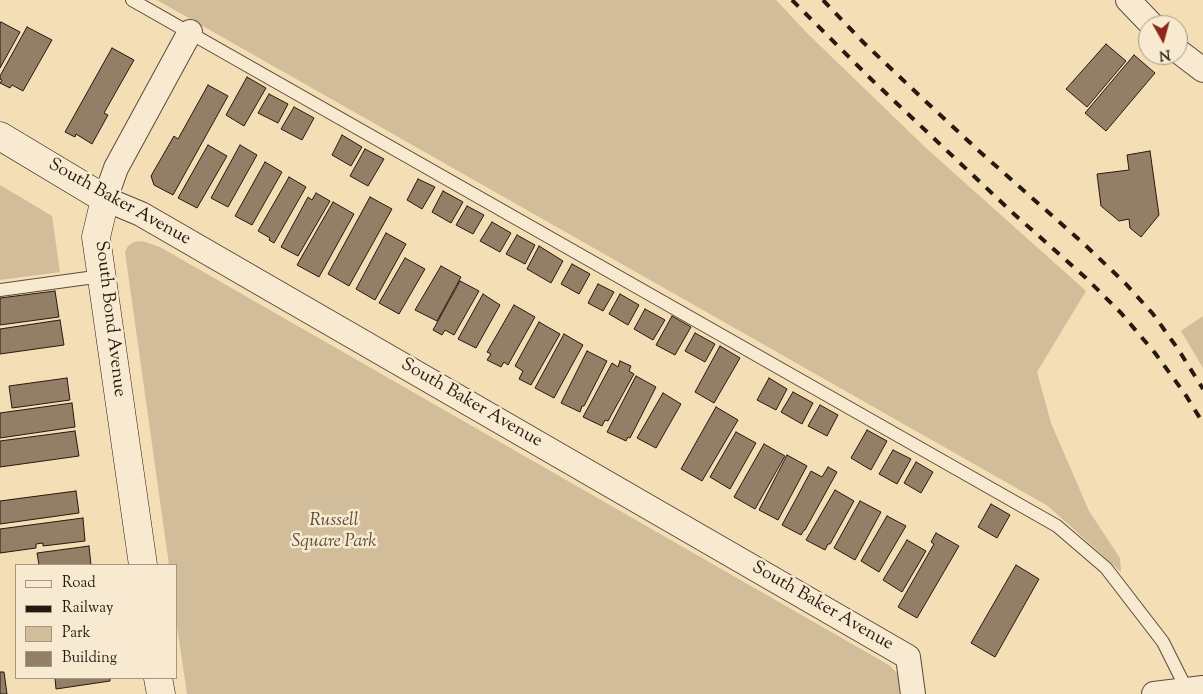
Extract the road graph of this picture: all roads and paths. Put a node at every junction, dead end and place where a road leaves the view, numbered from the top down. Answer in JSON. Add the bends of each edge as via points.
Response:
{"nodes":[{"id":1,"x":132,"y":0,"type":"edge"},
{"id":2,"x":1128,"y":0,"type":"edge"},
{"id":3,"x":1142,"y":15,"type":"edge"},
{"id":4,"x":190,"y":32,"type":"junction"},
{"id":5,"x":1188,"y":59,"type":"edge"},
{"id":6,"x":1203,"y":70,"type":"edge"},
{"id":7,"x":0,"y":136,"type":"edge"},
{"id":8,"x":105,"y":199,"type":"junction"},
{"id":9,"x":102,"y":276,"type":"junction"},
{"id":10,"x":0,"y":290,"type":"edge"},
{"id":11,"x":143,"y":564,"type":"edge"},
{"id":12,"x":158,"y":679,"type":"edge"},
{"id":13,"x":1195,"y":689,"type":"edge"},
{"id":14,"x":161,"y":694,"type":"edge"},
{"id":15,"x":913,"y":694,"type":"edge"},
{"id":16,"x":1154,"y":694,"type":"edge"}],
"edges":[{"from":1,"to":4,"type":"lane"},
{"from":2,"to":3,"type":"street"},
{"from":4,"to":8,"type":"street","name":"South Bond Avenue","via":[[116,168]]},
{"from":4,"to":13,"type":"lane","via":[[1057,526],[1106,568]]},
{"from":5,"to":6,"type":"street"},
{"from":7,"to":8,"type":"street","name":"South Baker Avenue"},
{"from":8,"to":9,"type":"street","name":"South Bond Avenue","via":[[96,237]]},
{"from":8,"to":15,"type":"street","name":"South Baker Avenue","via":[[141,214],[908,657]]},
{"from":9,"to":10,"type":"lane"},
{"from":9,"to":11,"type":"street","name":"South Bond Avenue"},
{"from":12,"to":14,"type":"street"},
{"from":13,"to":16,"type":"street"}]}
